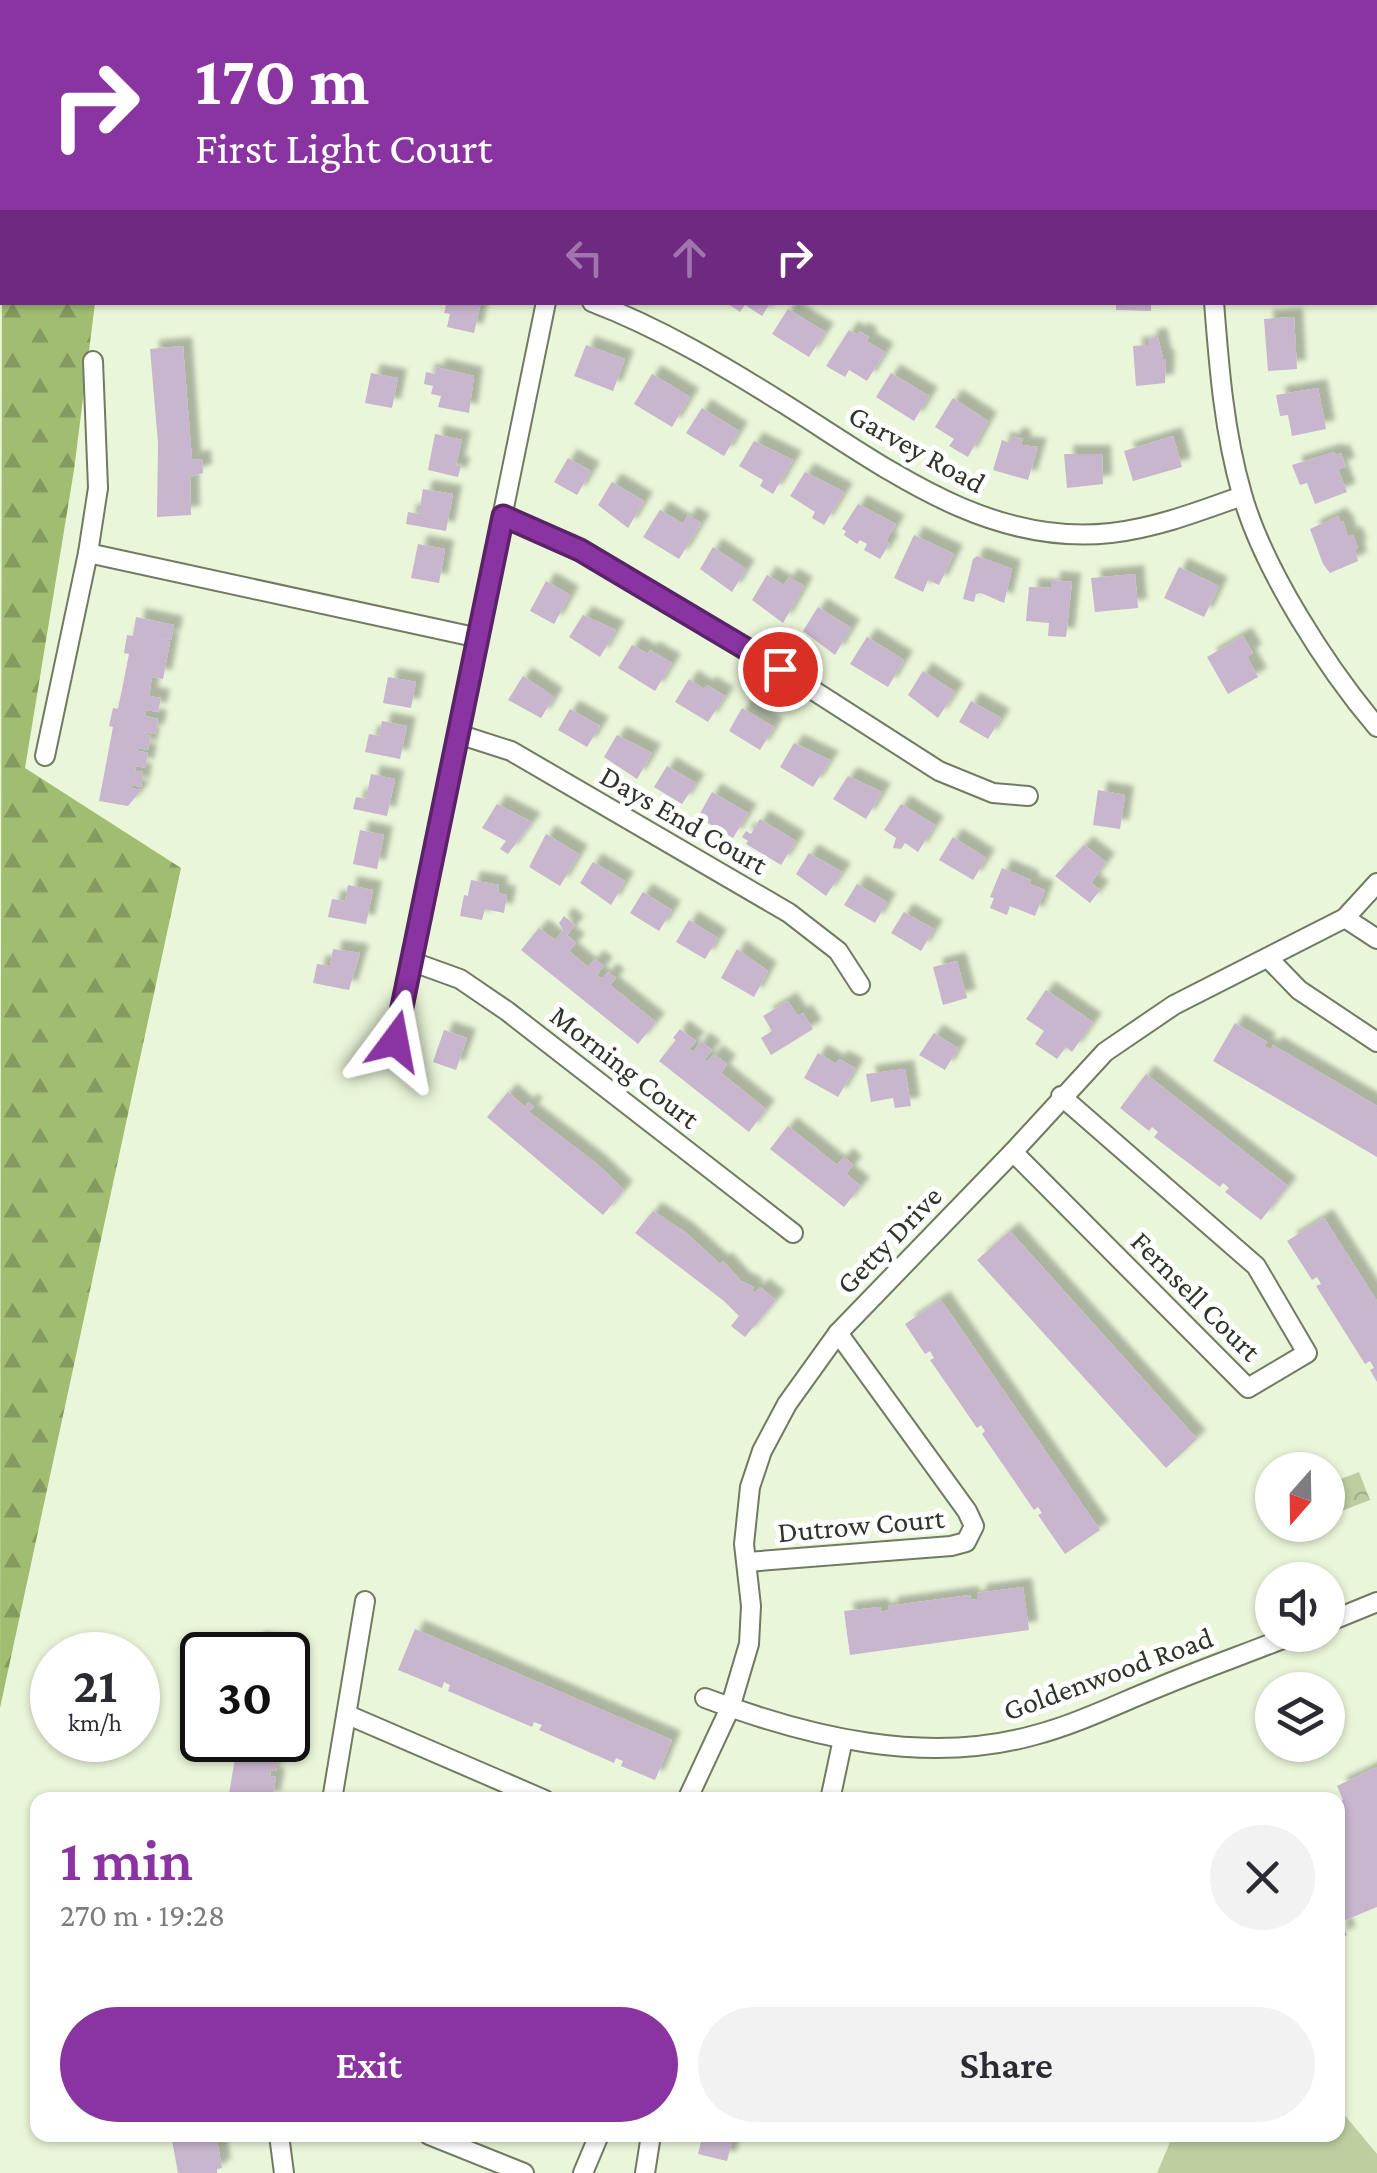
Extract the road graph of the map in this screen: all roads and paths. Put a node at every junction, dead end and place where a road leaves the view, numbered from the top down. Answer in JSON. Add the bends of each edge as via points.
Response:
{"nodes":[{"id":1,"x":545,"y":305,"type":"edge"},
{"id":2,"x":599,"y":305,"type":"edge"},
{"id":3,"x":1214,"y":305,"type":"edge"},
{"id":4,"x":94,"y":361,"type":"dead end"},
{"id":5,"x":1242,"y":496,"type":"junction"},
{"id":6,"x":503,"y":516,"type":"junction"},
{"id":7,"x":88,"y":554,"type":"junction"},
{"id":8,"x":478,"y":638,"type":"junction"},
{"id":9,"x":1377,"y":728,"type":"edge"},
{"id":10,"x":458,"y":734,"type":"junction"},
{"id":11,"x":45,"y":756,"type":"dead end"},
{"id":12,"x":1028,"y":796,"type":"dead end"},
{"id":13,"x":1377,"y":883,"type":"edge"},
{"id":14,"x":1345,"y":918,"type":"junction"},
{"id":15,"x":1377,"y":938,"type":"edge"},
{"id":16,"x":1268,"y":958,"type":"junction"},
{"id":17,"x":413,"y":962,"type":"junction"},
{"id":18,"x":860,"y":985,"type":"dead end"},
{"id":19,"x":395,"y":1041,"type":"dead end"},
{"id":20,"x":1377,"y":1042,"type":"edge"},
{"id":21,"x":1062,"y":1096,"type":"junction"},
{"id":22,"x":1013,"y":1152,"type":"junction"},
{"id":23,"x":793,"y":1233,"type":"dead end"},
{"id":24,"x":838,"y":1333,"type":"junction"},
{"id":25,"x":747,"y":1562,"type":"junction"},
{"id":26,"x":365,"y":1601,"type":"dead end"},
{"id":27,"x":1377,"y":1602,"type":"edge"},
{"id":28,"x":1345,"y":1615,"type":"edge"},
{"id":29,"x":1255,"y":1650,"type":"edge"},
{"id":30,"x":705,"y":1698,"type":"dead end"},
{"id":31,"x":730,"y":1708,"type":"junction"},
{"id":32,"x":348,"y":1715,"type":"junction"},
{"id":33,"x":843,"y":1739,"type":"junction"},
{"id":34,"x":334,"y":1792,"type":"edge"},
{"id":35,"x":526,"y":1792,"type":"edge"},
{"id":36,"x":692,"y":1792,"type":"edge"},
{"id":37,"x":832,"y":1792,"type":"edge"},
{"id":38,"x":280,"y":2142,"type":"edge"},
{"id":39,"x":446,"y":2142,"type":"edge"},
{"id":40,"x":596,"y":2142,"type":"edge"},
{"id":41,"x":650,"y":2142,"type":"edge"},
{"id":42,"x":284,"y":2173,"type":"edge"},
{"id":43,"x":524,"y":2173,"type":"edge"},
{"id":44,"x":583,"y":2173,"type":"edge"},
{"id":45,"x":645,"y":2173,"type":"edge"}],
"edges":[{"from":1,"to":6,"type":"street"},
{"from":2,"to":5,"type":"street","name":"Garvey Road","via":[[657,330],[918,488],[982,516],[1053,533],[1109,534]]},
{"from":3,"to":5,"type":"street"},
{"from":4,"to":7,"type":"street","via":[[98,488]]},
{"from":5,"to":9,"type":"street","via":[[1300,616]]},
{"from":6,"to":8,"type":"street"},
{"from":6,"to":12,"type":"street","via":[[597,560],[939,771],[994,793]]},
{"from":7,"to":8,"type":"street"},
{"from":7,"to":11,"type":"street"},
{"from":8,"to":10,"type":"street"},
{"from":10,"to":17,"type":"street"},
{"from":10,"to":18,"type":"street","name":"Days End Court","via":[[510,752],[789,914],[838,950]]},
{"from":13,"to":14,"type":"street","name":"Getty Drive"},
{"from":14,"to":15,"type":"street"},
{"from":14,"to":16,"type":"street","name":"Getty Drive"},
{"from":16,"to":20,"type":"street","via":[[1299,990]]},
{"from":16,"to":21,"type":"street","name":"Getty Drive","via":[[1174,1005],[1105,1052]]},
{"from":17,"to":19,"type":"street"},
{"from":17,"to":23,"type":"street","name":"Morning Court","via":[[460,979],[508,1011]]},
{"from":21,"to":22,"type":"street","name":"Getty Drive"},
{"from":21,"to":22,"type":"street","name":"Fernsell Court","via":[[1256,1266],[1307,1354],[1248,1388]]},
{"from":22,"to":24,"type":"street","name":"Getty Drive"},
{"from":24,"to":25,"type":"street","name":"Getty Drive","via":[[762,1450],[744,1516]]},
{"from":24,"to":25,"type":"street","name":"Dutrow Court","via":[[967,1511],[971,1534],[952,1546]]},
{"from":25,"to":31,"type":"street","name":"Getty Drive","via":[[751,1628]]},
{"from":26,"to":32,"type":"street"},
{"from":27,"to":28,"type":"street"},
{"from":29,"to":33,"type":"street","name":"Goldenwood Road","via":[[1037,1735],[939,1747]]},
{"from":30,"to":31,"type":"street","name":"Goldenwood Road"},
{"from":31,"to":33,"type":"street","name":"Goldenwood Road"},
{"from":31,"to":36,"type":"street","name":"Getty Drive"},
{"from":32,"to":34,"type":"street"},
{"from":32,"to":35,"type":"street"},
{"from":33,"to":37,"type":"street"},
{"from":38,"to":42,"type":"street"},
{"from":39,"to":43,"type":"street"},
{"from":40,"to":44,"type":"street"},
{"from":41,"to":45,"type":"street"}]}
